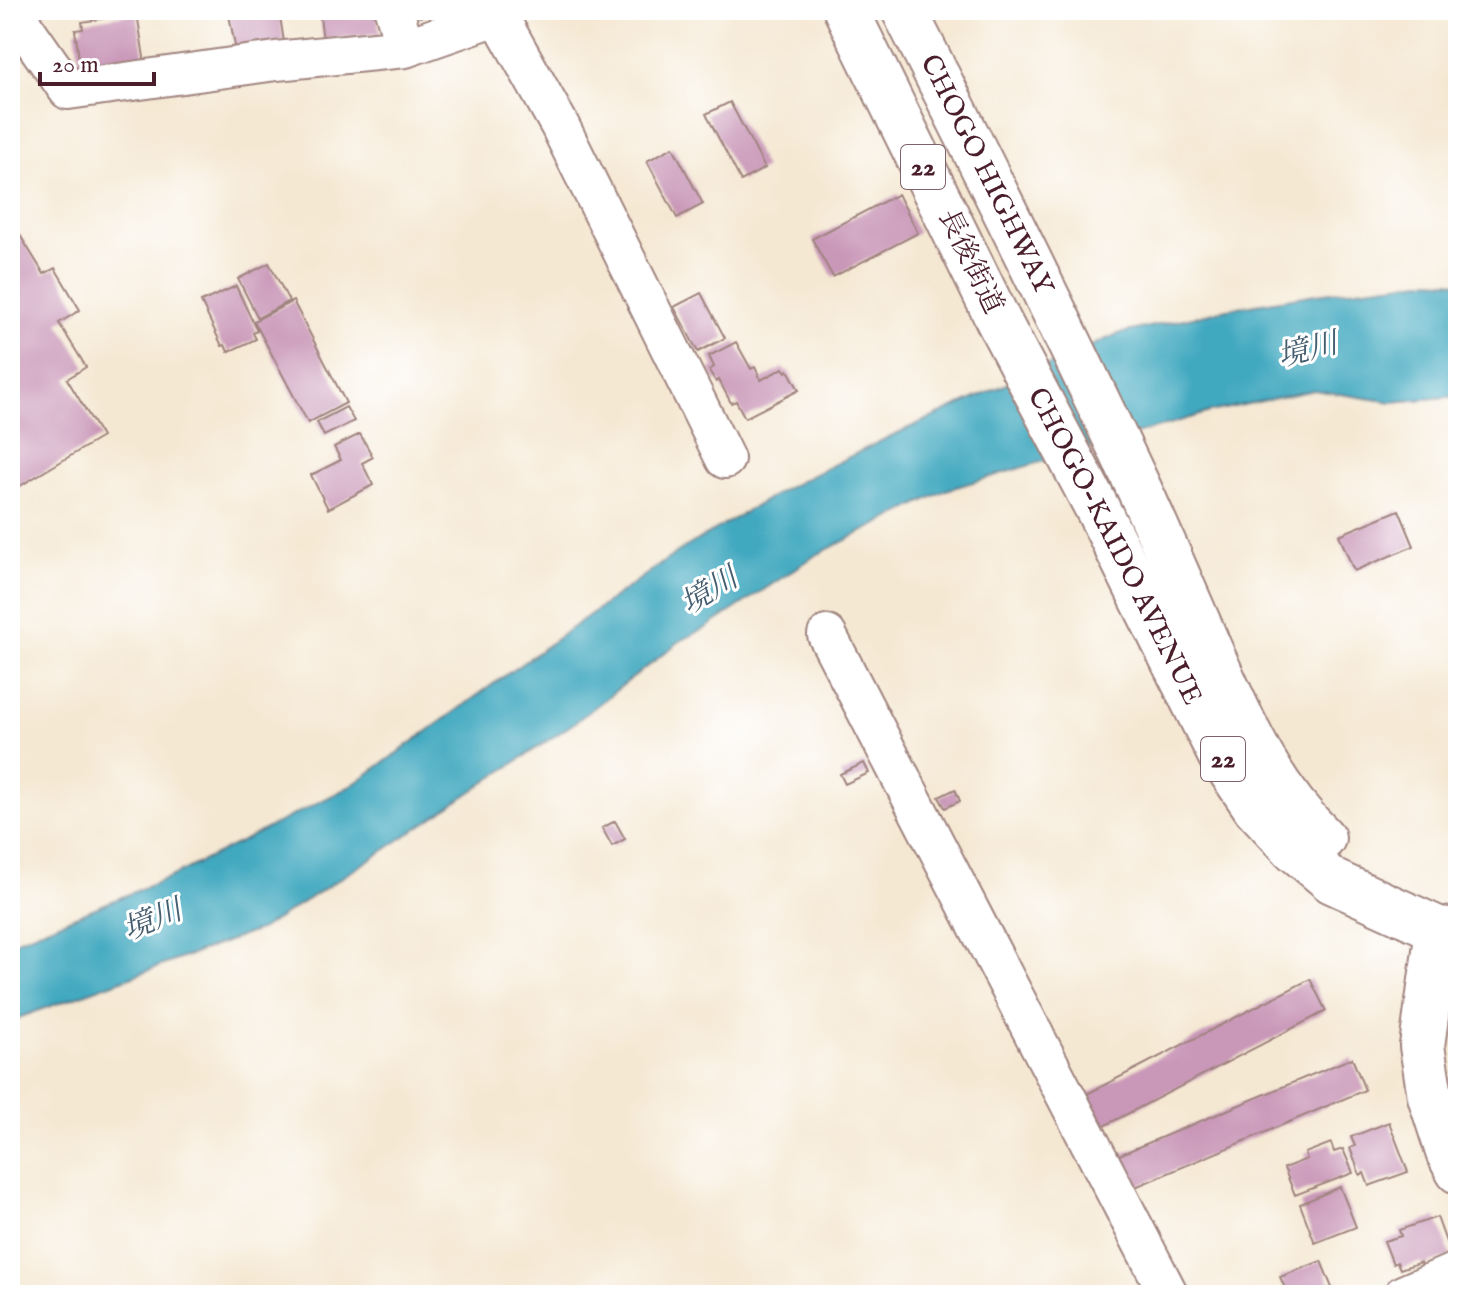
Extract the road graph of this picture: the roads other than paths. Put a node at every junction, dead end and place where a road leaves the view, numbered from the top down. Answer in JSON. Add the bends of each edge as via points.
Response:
{"nodes":[{"id":1,"x":394,"y":10,"type":"edge"},
{"id":2,"x":846,"y":10,"type":"edge"},
{"id":3,"x":904,"y":10,"type":"edge"},
{"id":4,"x":12,"y":12,"type":"edge"},
{"id":5,"x":496,"y":13,"type":"edge"},
{"id":6,"x":405,"y":48,"type":"junction"},
{"id":7,"x":1067,"y":338,"type":"joint"},
{"id":8,"x":1010,"y":342,"type":"joint"},
{"id":9,"x":725,"y":459,"type":"dead end"},
{"id":10,"x":827,"y":635,"type":"dead end"},
{"id":11,"x":1448,"y":930,"type":"edge"},
{"id":12,"x":1458,"y":1171,"type":"edge"},
{"id":13,"x":1458,"y":1271,"type":"edge"},
{"id":14,"x":1169,"y":1295,"type":"edge"},
{"id":15,"x":1403,"y":1295,"type":"edge"}],
"edges":[{"from":1,"to":6,"type":"street"},
{"from":2,"to":8,"type":"main road","name":"長後街道","number":"22"},
{"from":3,"to":7,"type":"main road","name":"CHOGO HIGHWAY","number":"22"},
{"from":4,"to":6,"type":"street","via":[[68,90]]},
{"from":5,"to":6,"type":"street"},
{"from":5,"to":9,"type":"street","via":[[560,126]]},
{"from":7,"to":11,"type":"main road","name":"CHOGO-KAIDO AVENUE","number":"22","via":[[1268,772],[1303,820],[1345,860]]},
{"from":8,"to":11,"type":"main road","name":"CHOGO-KAIDO AVENUE","number":"22","via":[[1220,755],[1255,807],[1332,881]]},
{"from":10,"to":14,"type":"street"},
{"from":11,"to":12,"type":"main road","via":[[1422,1046],[1430,1096]]},
{"from":13,"to":15,"type":"street"}]}
